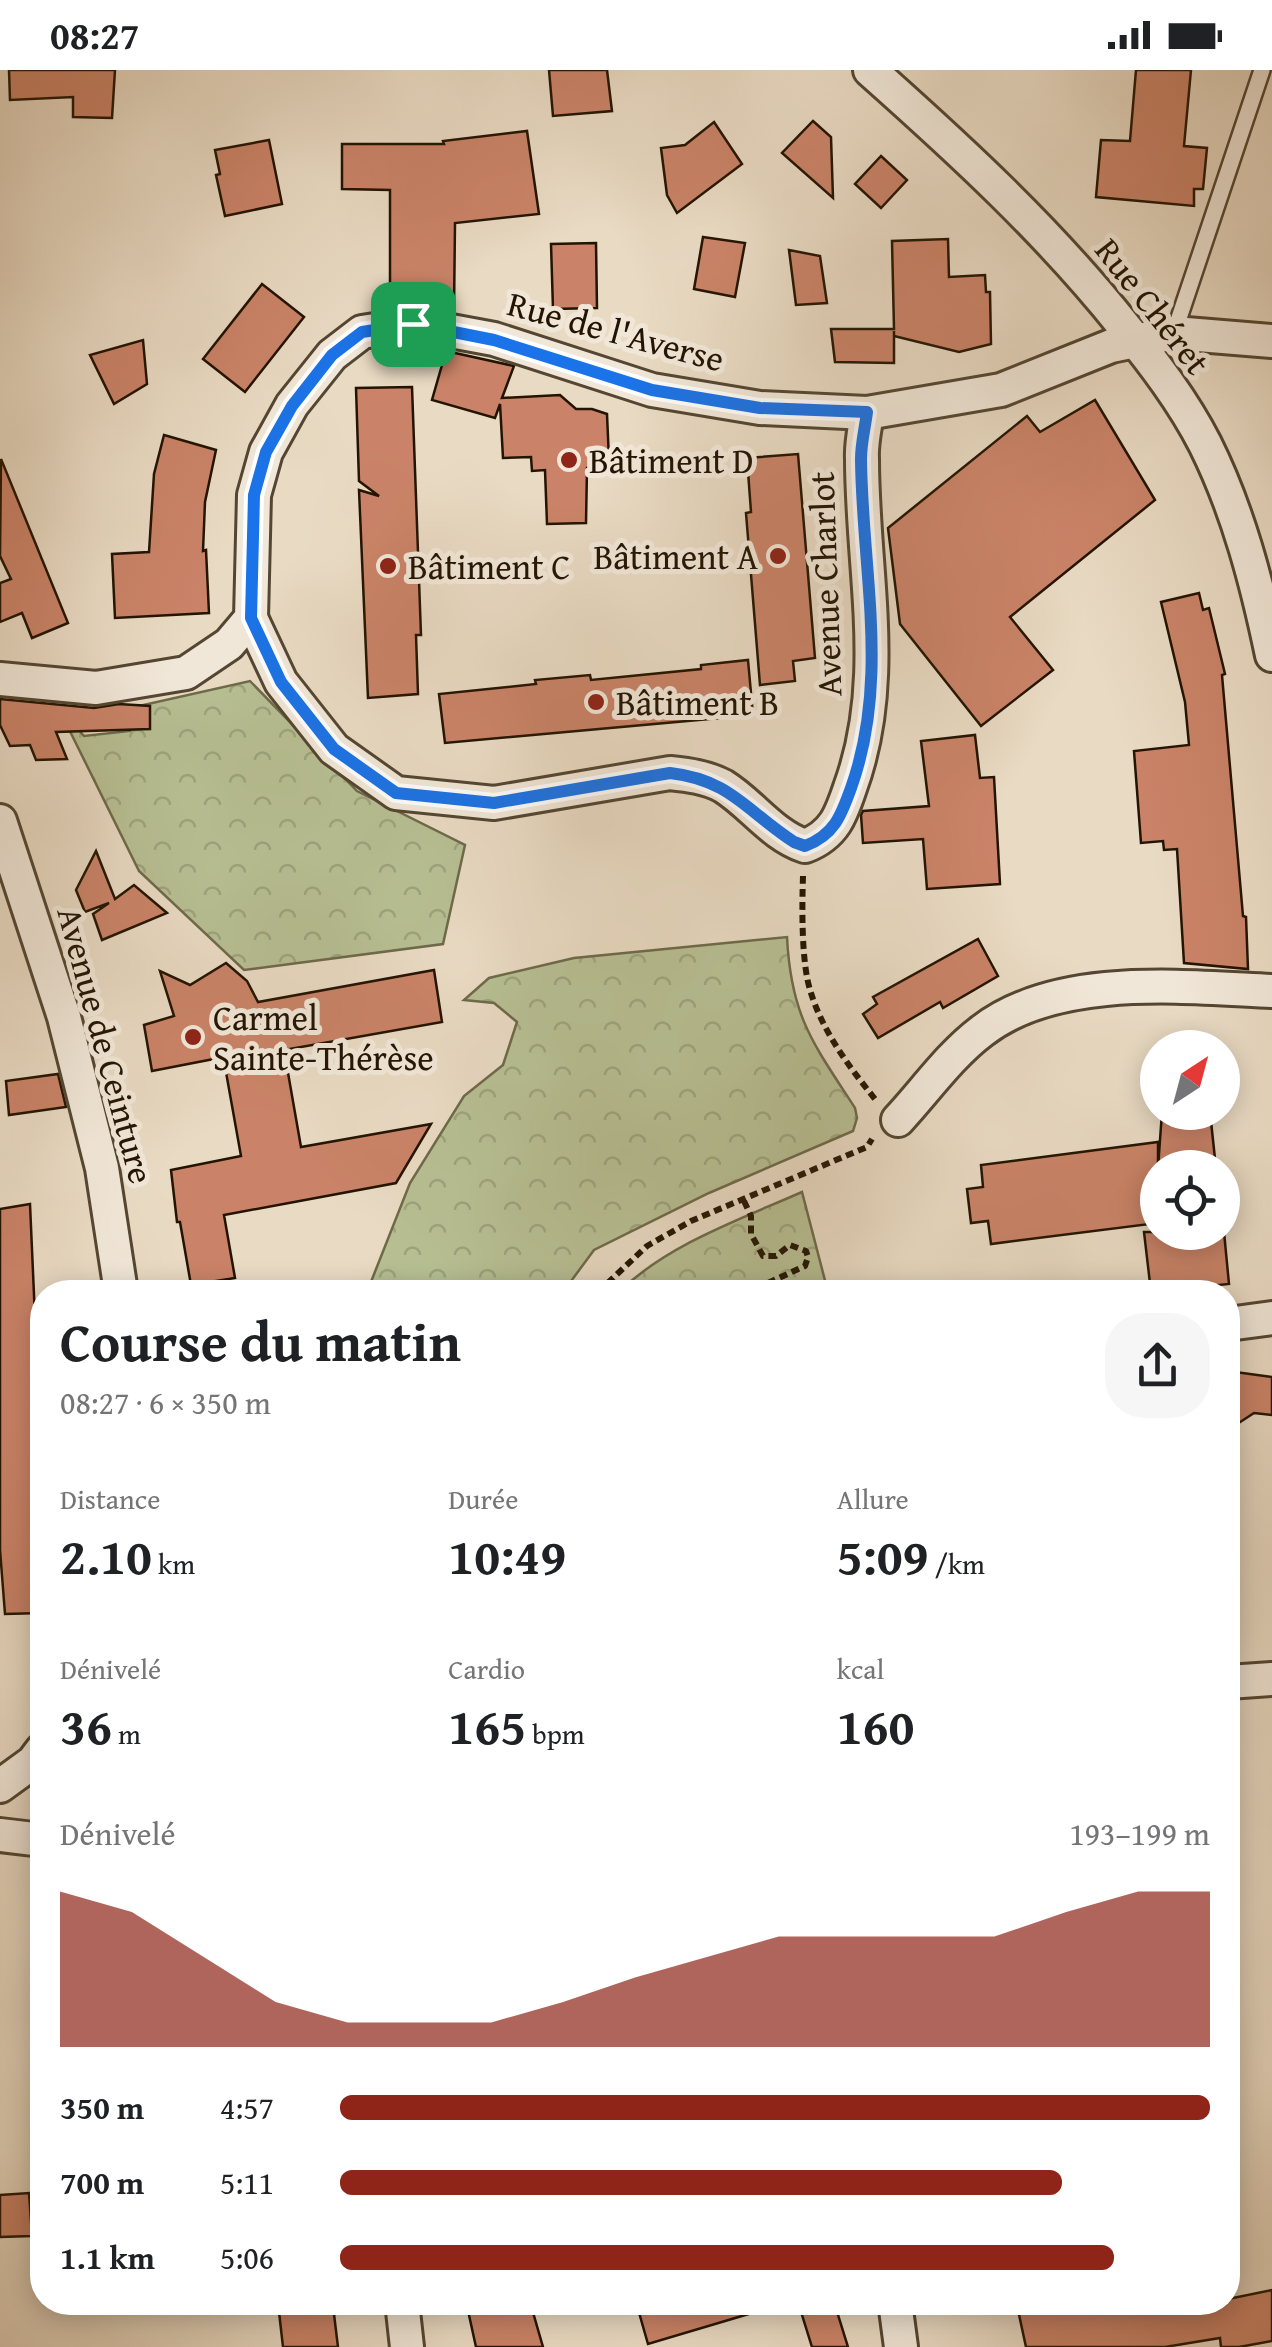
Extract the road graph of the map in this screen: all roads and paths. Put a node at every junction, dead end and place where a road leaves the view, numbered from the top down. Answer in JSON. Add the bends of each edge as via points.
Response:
{"nodes":[{"id":1,"x":870,"y":70,"type":"edge"},
{"id":2,"x":1262,"y":70,"type":"edge"},
{"id":3,"x":1174,"y":333,"type":"junction"},
{"id":4,"x":1136,"y":341,"type":"junction"},
{"id":5,"x":1272,"y":341,"type":"edge"},
{"id":6,"x":867,"y":412,"type":"junction"},
{"id":7,"x":251,"y":618,"type":"junction"},
{"id":8,"x":1272,"y":655,"type":"edge"},
{"id":9,"x":0,"y":680,"type":"edge"},
{"id":10,"x":0,"y":821,"type":"edge"},
{"id":11,"x":805,"y":846,"type":"junction"},
{"id":12,"x":1272,"y":991,"type":"edge"},
{"id":13,"x":886,"y":1122,"type":"junction"},
{"id":14,"x":744,"y":1202,"type":"junction"},
{"id":15,"x":119,"y":1280,"type":"edge"},
{"id":16,"x":611,"y":1280,"type":"edge"},
{"id":17,"x":774,"y":1280,"type":"edge"},
{"id":18,"x":1272,"y":1318,"type":"edge"},
{"id":19,"x":1240,"y":1322,"type":"edge"},
{"id":20,"x":1272,"y":1679,"type":"edge"},
{"id":21,"x":1240,"y":1681,"type":"edge"},
{"id":22,"x":30,"y":1765,"type":"edge"},
{"id":23,"x":0,"y":1786,"type":"edge"},
{"id":24,"x":0,"y":1835,"type":"edge"},
{"id":25,"x":30,"y":1839,"type":"edge"},
{"id":26,"x":403,"y":2315,"type":"edge"},
{"id":27,"x":897,"y":2315,"type":"edge"},
{"id":28,"x":407,"y":2347,"type":"edge"},
{"id":29,"x":901,"y":2347,"type":"edge"}],
"edges":[{"from":1,"to":4,"type":"street","name":"Rue Chéret","via":[[990,177]]},
{"from":2,"to":3,"type":"lane"},
{"from":3,"to":4,"type":"street","name":"Rue de l'Averse"},
{"from":3,"to":5,"type":"street","name":"Rue de l'Averse"},
{"from":4,"to":6,"type":"street","name":"Rue de l'Averse","via":[[1001,390]]},
{"from":4,"to":8,"type":"street","name":"Rue Chéret","via":[[1205,444],[1246,544]]},
{"from":6,"to":7,"type":"street","name":"Rue de l'Averse","via":[[760,408],[652,390],[494,340],[413,324],[362,332],[332,355],[266,452],[254,495]]},
{"from":6,"to":11,"type":"street","name":"Avenue Charlot","via":[[861,455],[874,671],[863,753],[836,826]]},
{"from":7,"to":9,"type":"street","via":[[230,644],[186,673],[96,688]]},
{"from":7,"to":11,"type":"street","via":[[281,682],[334,749],[396,793],[494,803],[670,773],[698,776]]},
{"from":10,"to":15,"type":"street","name":"Avenue de Ceinture","via":[[64,1017],[102,1168]]},
{"from":11,"to":13,"type":"path","via":[[802,907],[810,991]]},
{"from":12,"to":13,"type":"street","via":[[1161,986],[1066,994],[983,1030]]},
{"from":13,"to":14,"type":"path","via":[[867,1148]]},
{"from":14,"to":16,"type":"path","via":[[647,1246]]},
{"from":14,"to":17,"type":"path","via":[[763,1256],[790,1246],[806,1251],[805,1266]]},
{"from":18,"to":19,"type":"street"},
{"from":20,"to":21,"type":"street"},
{"from":22,"to":23,"type":"street"},
{"from":24,"to":25,"type":"street"},
{"from":26,"to":28,"type":"street"},
{"from":27,"to":29,"type":"street"}]}
